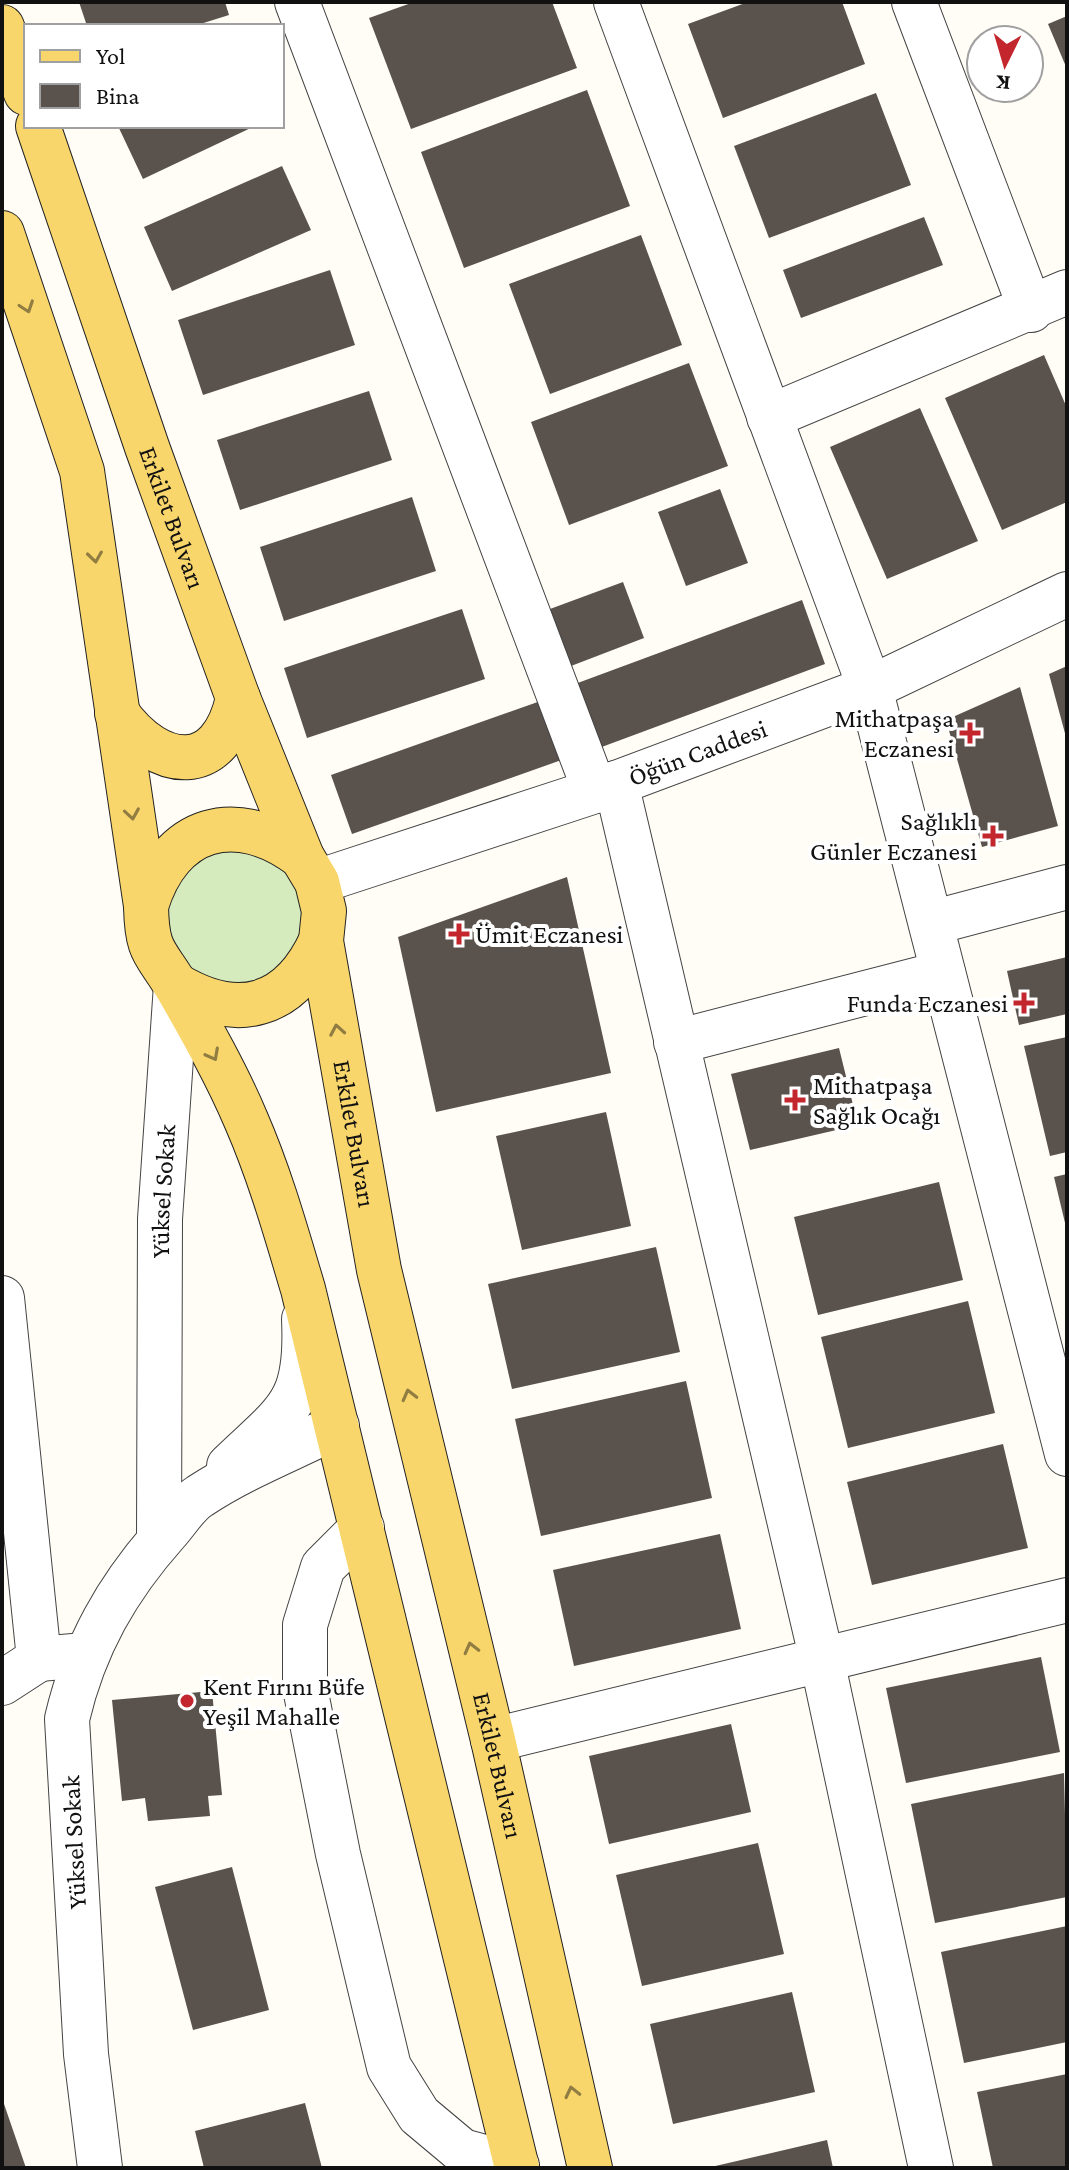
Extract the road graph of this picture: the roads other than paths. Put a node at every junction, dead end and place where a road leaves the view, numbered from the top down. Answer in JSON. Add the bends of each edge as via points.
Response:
{"nodes":[{"id":1,"x":297,"y":2,"type":"edge"},
{"id":2,"x":616,"y":2,"type":"edge"},
{"id":3,"x":914,"y":2,"type":"edge"},
{"id":4,"x":2,"y":27,"type":"edge"},
{"id":5,"x":24,"y":88,"type":"edge"},
{"id":6,"x":39,"y":128,"type":"edge"},
{"id":7,"x":2,"y":233,"type":"edge"},
{"id":8,"x":1049,"y":301,"type":"edge"},
{"id":9,"x":769,"y":417,"type":"junction"},
{"id":10,"x":1067,"y":594,"type":"edge"},
{"id":11,"x":870,"y":688,"type":"junction"},
{"id":12,"x":238,"y":698,"type":"junction"},
{"id":13,"x":117,"y":713,"type":"junction"},
{"id":14,"x":605,"y":787,"type":"junction"},
{"id":15,"x":309,"y":870,"type":"junction"},
{"id":16,"x":1067,"y":887,"type":"edge"},
{"id":17,"x":146,"y":906,"type":"junction"},
{"id":18,"x":931,"y":923,"type":"junction"},
{"id":19,"x":321,"y":941,"type":"junction"},
{"id":20,"x":943,"y":973,"type":"junction"},
{"id":21,"x":176,"y":985,"type":"junction"},
{"id":22,"x":676,"y":1042,"type":"junction"},
{"id":23,"x":303,"y":1289,"type":"junction"},
{"id":24,"x":2,"y":1298,"type":"edge"},
{"id":25,"x":337,"y":1426,"type":"junction"},
{"id":26,"x":1067,"y":1454,"type":"edge"},
{"id":27,"x":198,"y":1497,"type":"junction"},
{"id":28,"x":362,"y":1528,"type":"junction"},
{"id":29,"x":159,"y":1541,"type":"junction"},
{"id":30,"x":1067,"y":1600,"type":"edge"},
{"id":31,"x":85,"y":1655,"type":"junction"},
{"id":32,"x":39,"y":1659,"type":"junction"},
{"id":33,"x":822,"y":1660,"type":"junction"},
{"id":34,"x":2,"y":1683,"type":"edge"},
{"id":35,"x":493,"y":1740,"type":"junction"},
{"id":36,"x":517,"y":2167,"type":"edge"},
{"id":37,"x":100,"y":2168,"type":"edge"},
{"id":38,"x":590,"y":2168,"type":"edge"},
{"id":39,"x":931,"y":2168,"type":"edge"}],
"edges":[{"from":1,"to":14,"type":"street"},
{"from":2,"to":9,"type":"street"},
{"from":3,"to":8,"type":"street"},
{"from":4,"to":5,"type":"main road"},
{"from":6,"to":12,"type":"main road","name":"Erkilet Bulvarı"},
{"from":7,"to":13,"type":"main road","one_way":true,"via":[[82,471]]},
{"from":8,"to":9,"type":"street"},
{"from":9,"to":11,"type":"street"},
{"from":10,"to":11,"type":"street","name":"Öğün Caddesi"},
{"from":11,"to":14,"type":"street","name":"Öğün Caddesi"},
{"from":11,"to":18,"type":"street"},
{"from":12,"to":13,"type":"main road","via":[[232,726],[218,744],[175,757],[143,744]]},
{"from":12,"to":15,"type":"main road","name":"Erkilet Bulvarı"},
{"from":13,"to":17,"type":"main road","one_way":true},
{"from":14,"to":15,"type":"street","name":"Öğün Caddesi"},
{"from":14,"to":22,"type":"street"},
{"from":15,"to":17,"type":"main road","via":[[279,840],[251,830],[222,829],[171,854],[154,878]]},
{"from":15,"to":19,"type":"main road","name":"Erkilet Bulvarı","via":[[324,911]]},
{"from":16,"to":18,"type":"street"},
{"from":17,"to":21,"type":"main road","via":[[151,948]]},
{"from":18,"to":20,"type":"street"},
{"from":19,"to":21,"type":"main road","via":[[308,968],[287,990],[261,1003],[231,1007],[201,1000]]},
{"from":35,"to":19,"type":"main road","name":"Erkilet Bulvarı","one_way":true,"via":[[379,1270]]},
{"from":20,"to":22,"type":"street"},
{"from":20,"to":26,"type":"street"},
{"from":21,"to":23,"type":"main road","one_way":true,"via":[[245,1118]]},
{"from":21,"to":29,"type":"street","name":"Yüksel Sokak","via":[[160,1219]]},
{"from":22,"to":33,"type":"street"},
{"from":23,"to":25,"type":"main road"},
{"from":23,"to":27,"type":"street","via":[[306,1356],[301,1387],[285,1413]]},
{"from":24,"to":32,"type":"street"},
{"from":25,"to":27,"type":"street","name":"Yüksel Sokak"},
{"from":25,"to":28,"type":"main road"},
{"from":27,"to":29,"type":"street","name":"Yüksel Sokak"},
{"from":28,"to":36,"type":"main road"},
{"from":28,"to":36,"type":"street","via":[[323,1567],[305,1625],[305,1688],[389,2067],[419,2115],[462,2151]]},
{"from":29,"to":31,"type":"street","name":"Yüksel Sokak","via":[[116,1597]]},
{"from":30,"to":33,"type":"street"},
{"from":31,"to":32,"type":"street"},
{"from":31,"to":37,"type":"street","name":"Yüksel Sokak","via":[[67,1719],[86,2054]]},
{"from":32,"to":34,"type":"street"},
{"from":33,"to":35,"type":"street"},
{"from":33,"to":39,"type":"street"},
{"from":38,"to":35,"type":"main road","name":"Erkilet Bulvarı","one_way":true}]}
